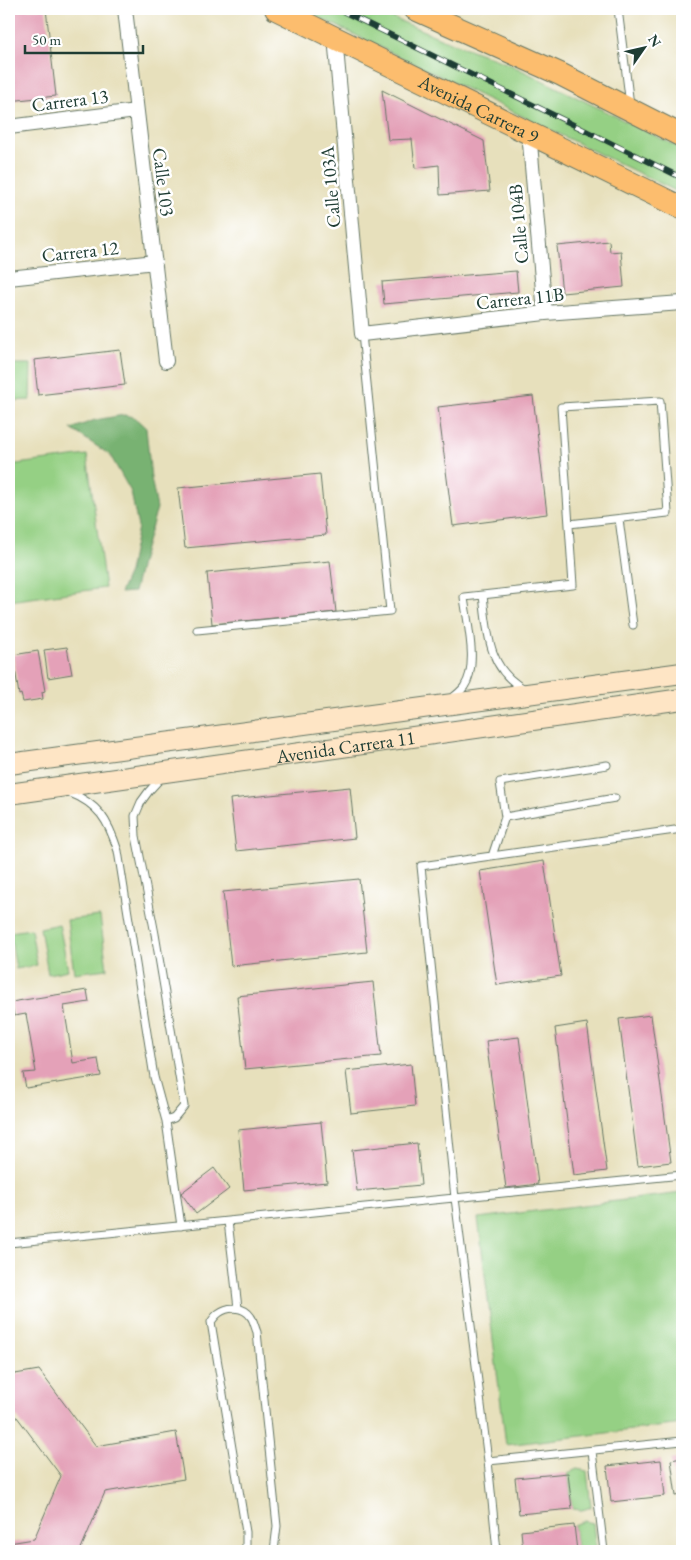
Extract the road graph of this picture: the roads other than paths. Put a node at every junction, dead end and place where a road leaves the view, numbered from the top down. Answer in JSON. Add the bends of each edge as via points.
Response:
{"nodes":[{"id":1,"x":125,"y":9,"type":"edge"},
{"id":2,"x":276,"y":9,"type":"edge"},
{"id":3,"x":415,"y":9,"type":"edge"},
{"id":4,"x":618,"y":9,"type":"edge"},
{"id":5,"x":335,"y":38,"type":"junction"},
{"id":6,"x":630,"y":110,"type":"junction"},
{"id":7,"x":136,"y":111,"type":"junction"},
{"id":8,"x":9,"y":127,"type":"edge"},
{"id":9,"x":529,"y":132,"type":"junction"},
{"id":10,"x":682,"y":136,"type":"edge"},
{"id":11,"x":682,"y":208,"type":"edge"},
{"id":12,"x":155,"y":262,"type":"junction"},
{"id":13,"x":9,"y":278,"type":"edge"},
{"id":14,"x":682,"y":303,"type":"edge"},
{"id":15,"x":545,"y":313,"type":"junction"},
{"id":16,"x":362,"y":334,"type":"junction"},
{"id":17,"x":166,"y":361,"type":"dead end"},
{"id":18,"x":619,"y":518,"type":"junction"},
{"id":19,"x":569,"y":524,"type":"junction"},
{"id":20,"x":483,"y":595,"type":"junction"},
{"id":21,"x":633,"y":625,"type":"dead end"},
{"id":22,"x":197,"y":630,"type":"dead end"},
{"id":23,"x":682,"y":674,"type":"edge"},
{"id":24,"x":532,"y":693,"type":"junction"},
{"id":25,"x":682,"y":699,"type":"edge"},
{"id":26,"x":439,"y":707,"type":"junction"},
{"id":27,"x":9,"y":764,"type":"edge"},
{"id":28,"x":607,"y":766,"type":"dead end"},
{"id":29,"x":173,"y":770,"type":"junction"},
{"id":30,"x":55,"y":787,"type":"junction"},
{"id":31,"x":9,"y":794,"type":"edge"},
{"id":32,"x":614,"y":798,"type":"dead end"},
{"id":33,"x":505,"y":816,"type":"junction"},
{"id":34,"x":682,"y":829,"type":"edge"},
{"id":35,"x":492,"y":856,"type":"junction"},
{"id":36,"x":166,"y":1121,"type":"junction"},
{"id":37,"x":682,"y":1175,"type":"edge"},
{"id":38,"x":455,"y":1198,"type":"junction"},
{"id":39,"x":228,"y":1221,"type":"junction"},
{"id":40,"x":181,"y":1226,"type":"junction"},
{"id":41,"x":9,"y":1243,"type":"edge"},
{"id":42,"x":238,"y":1308,"type":"junction"},
{"id":43,"x":682,"y":1442,"type":"edge"},
{"id":44,"x":592,"y":1452,"type":"junction"},
{"id":45,"x":488,"y":1461,"type":"junction"},
{"id":46,"x":246,"y":1551,"type":"edge"},
{"id":47,"x":274,"y":1551,"type":"edge"},
{"id":48,"x":497,"y":1551,"type":"edge"},
{"id":49,"x":604,"y":1551,"type":"edge"}],
"edges":[{"from":1,"to":7,"type":"street","name":"Calle 103"},
{"from":2,"to":5,"type":"main road","name":"Avenida Carrera 9"},
{"from":3,"to":6,"type":"main road","via":[[560,74]]},
{"from":4,"to":6,"type":"lane"},
{"from":5,"to":9,"type":"main road","name":"Avenida Carrera 9"},
{"from":5,"to":16,"type":"street","name":"Calle 103A"},
{"from":6,"to":10,"type":"main road"},
{"from":7,"to":8,"type":"street","name":"Carrera 13"},
{"from":7,"to":12,"type":"street","name":"Calle 103"},
{"from":9,"to":11,"type":"main road","name":"Avenida Carrera 9"},
{"from":9,"to":15,"type":"street","name":"Calle 104B"},
{"from":12,"to":13,"type":"street","name":"Carrera 12"},
{"from":12,"to":17,"type":"street","name":"Calle 103"},
{"from":14,"to":15,"type":"street","name":"Carrera 11B"},
{"from":15,"to":16,"type":"street","name":"Carrera 11B"},
{"from":16,"to":22,"type":"lane","via":[[390,611]]},
{"from":18,"to":19,"type":"lane"},
{"from":18,"to":19,"type":"lane","via":[[668,513],[660,401],[562,407]]},
{"from":18,"to":21,"type":"lane"},
{"from":19,"to":20,"type":"lane","via":[[573,585]]},
{"from":20,"to":24,"type":"lane","via":[[493,656],[510,680]]},
{"from":20,"to":26,"type":"lane","via":[[464,597],[472,658],[470,674],[464,687]]},
{"from":23,"to":24,"type":"main road","name":"Avenida Carrera 11"},
{"from":24,"to":26,"type":"main road","name":"Avenida Carrera 11"},
{"from":25,"to":29,"type":"main road","name":"Avenida Carrera 11"},
{"from":26,"to":27,"type":"main road","name":"Avenida Carrera 11"},
{"from":28,"to":33,"type":"lane","via":[[500,782]]},
{"from":29,"to":30,"type":"main road","name":"Avenida Carrera 11"},
{"from":29,"to":36,"type":"lane","via":[[148,791],[135,816],[184,1106],[174,1118]]},
{"from":30,"to":31,"type":"main road","name":"Avenida Carrera 11"},
{"from":30,"to":36,"type":"lane","via":[[77,796],[97,810],[106,820],[118,851],[154,1077]]},
{"from":32,"to":33,"type":"lane"},
{"from":33,"to":35,"type":"lane"},
{"from":34,"to":35,"type":"lane"},
{"from":35,"to":38,"type":"lane","via":[[421,866]]},
{"from":36,"to":40,"type":"lane"},
{"from":37,"to":38,"type":"lane"},
{"from":38,"to":39,"type":"lane"},
{"from":38,"to":45,"type":"lane"},
{"from":39,"to":40,"type":"lane"},
{"from":39,"to":42,"type":"lane"},
{"from":40,"to":41,"type":"lane"},
{"from":42,"to":46,"type":"lane","via":[[217,1313],[211,1322],[246,1532]]},
{"from":42,"to":47,"type":"lane","via":[[251,1316],[257,1332],[277,1526]]},
{"from":43,"to":44,"type":"lane"},
{"from":44,"to":45,"type":"lane"},
{"from":44,"to":49,"type":"lane"},
{"from":45,"to":48,"type":"lane"}]}
